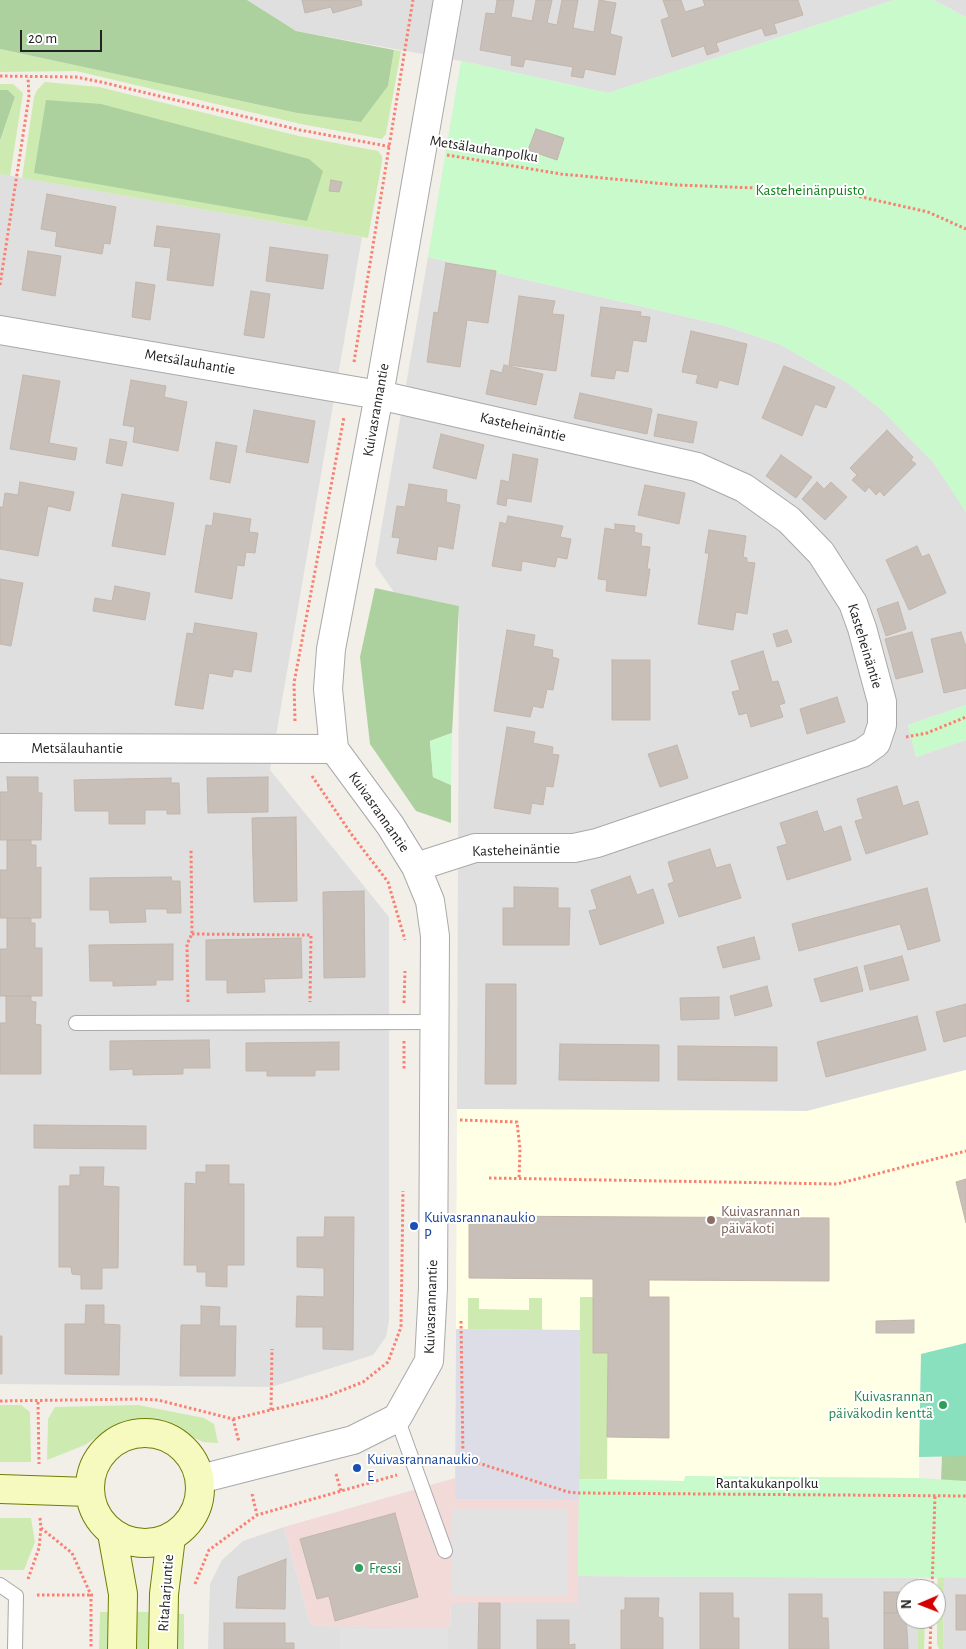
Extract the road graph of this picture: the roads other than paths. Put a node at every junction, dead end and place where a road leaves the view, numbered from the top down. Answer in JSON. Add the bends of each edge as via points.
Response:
{"nodes":[{"id":1,"x":448,"y":0,"type":"edge"},
{"id":2,"x":0,"y":330,"type":"edge"},
{"id":3,"x":379,"y":395,"type":"junction"},
{"id":4,"x":0,"y":748,"type":"edge"},
{"id":5,"x":334,"y":749,"type":"junction"},
{"id":6,"x":416,"y":866,"type":"junction"},
{"id":7,"x":434,"y":1022,"type":"junction"},
{"id":8,"x":76,"y":1023,"type":"dead end"},
{"id":9,"x":397,"y":1418,"type":"junction"},
{"id":10,"x":200,"y":1479,"type":"junction"},
{"id":11,"x":0,"y":1489,"type":"edge"},
{"id":12,"x":89,"y":1492,"type":"junction"},
{"id":13,"x":112,"y":1533,"type":"junction"},
{"id":14,"x":171,"y":1537,"type":"junction"},
{"id":15,"x":445,"y":1551,"type":"dead end"},
{"id":16,"x":0,"y":1585,"type":"edge"},
{"id":17,"x":15,"y":1649,"type":"edge"},
{"id":18,"x":122,"y":1649,"type":"edge"},
{"id":19,"x":163,"y":1649,"type":"edge"}],
"edges":[{"from":1,"to":3,"type":"street","name":"Kuivasrannantie"},
{"from":2,"to":3,"type":"street","name":"Metsälauhantie"},
{"from":3,"to":5,"type":"street","name":"Kuivasrannantie","via":[[331,649],[328,689]]},
{"from":3,"to":6,"type":"street","name":"Kasteheinäntie","via":[[697,467],[744,488],[789,520],[821,553],[853,603],[882,702],[882,725],[876,743],[862,752],[597,843],[574,848],[475,848]]},
{"from":4,"to":5,"type":"street","name":"Metsälauhantie"},
{"from":5,"to":6,"type":"street","name":"Kuivasrannantie"},
{"from":6,"to":7,"type":"street","name":"Kuivasrannantie","via":[[430,901],[435,936]]},
{"from":7,"to":8,"type":"lane"},
{"from":7,"to":9,"type":"street","name":"Kuivasrannantie","via":[[433,1288],[429,1361]]},
{"from":9,"to":10,"type":"street","via":[[354,1440]]},
{"from":9,"to":15,"type":"lane"},
{"from":10,"to":12,"type":"street","via":[[194,1461],[182,1446],[166,1436],[148,1432],[129,1434],[112,1443],[99,1456],[91,1474]]},
{"from":10,"to":14,"type":"street","via":[[200,1496],[194,1513],[185,1527]]},
{"from":11,"to":12,"type":"street"},
{"from":12,"to":13,"type":"street","via":[[93,1508]]},
{"from":13,"to":14,"type":"street","via":[[141,1543]]},
{"from":13,"to":18,"type":"street","via":[[123,1594]]},
{"from":14,"to":19,"type":"street","name":"Ritaharjuntie","via":[[164,1594]]},
{"from":16,"to":17,"type":"lane","via":[[16,1596]]}]}
